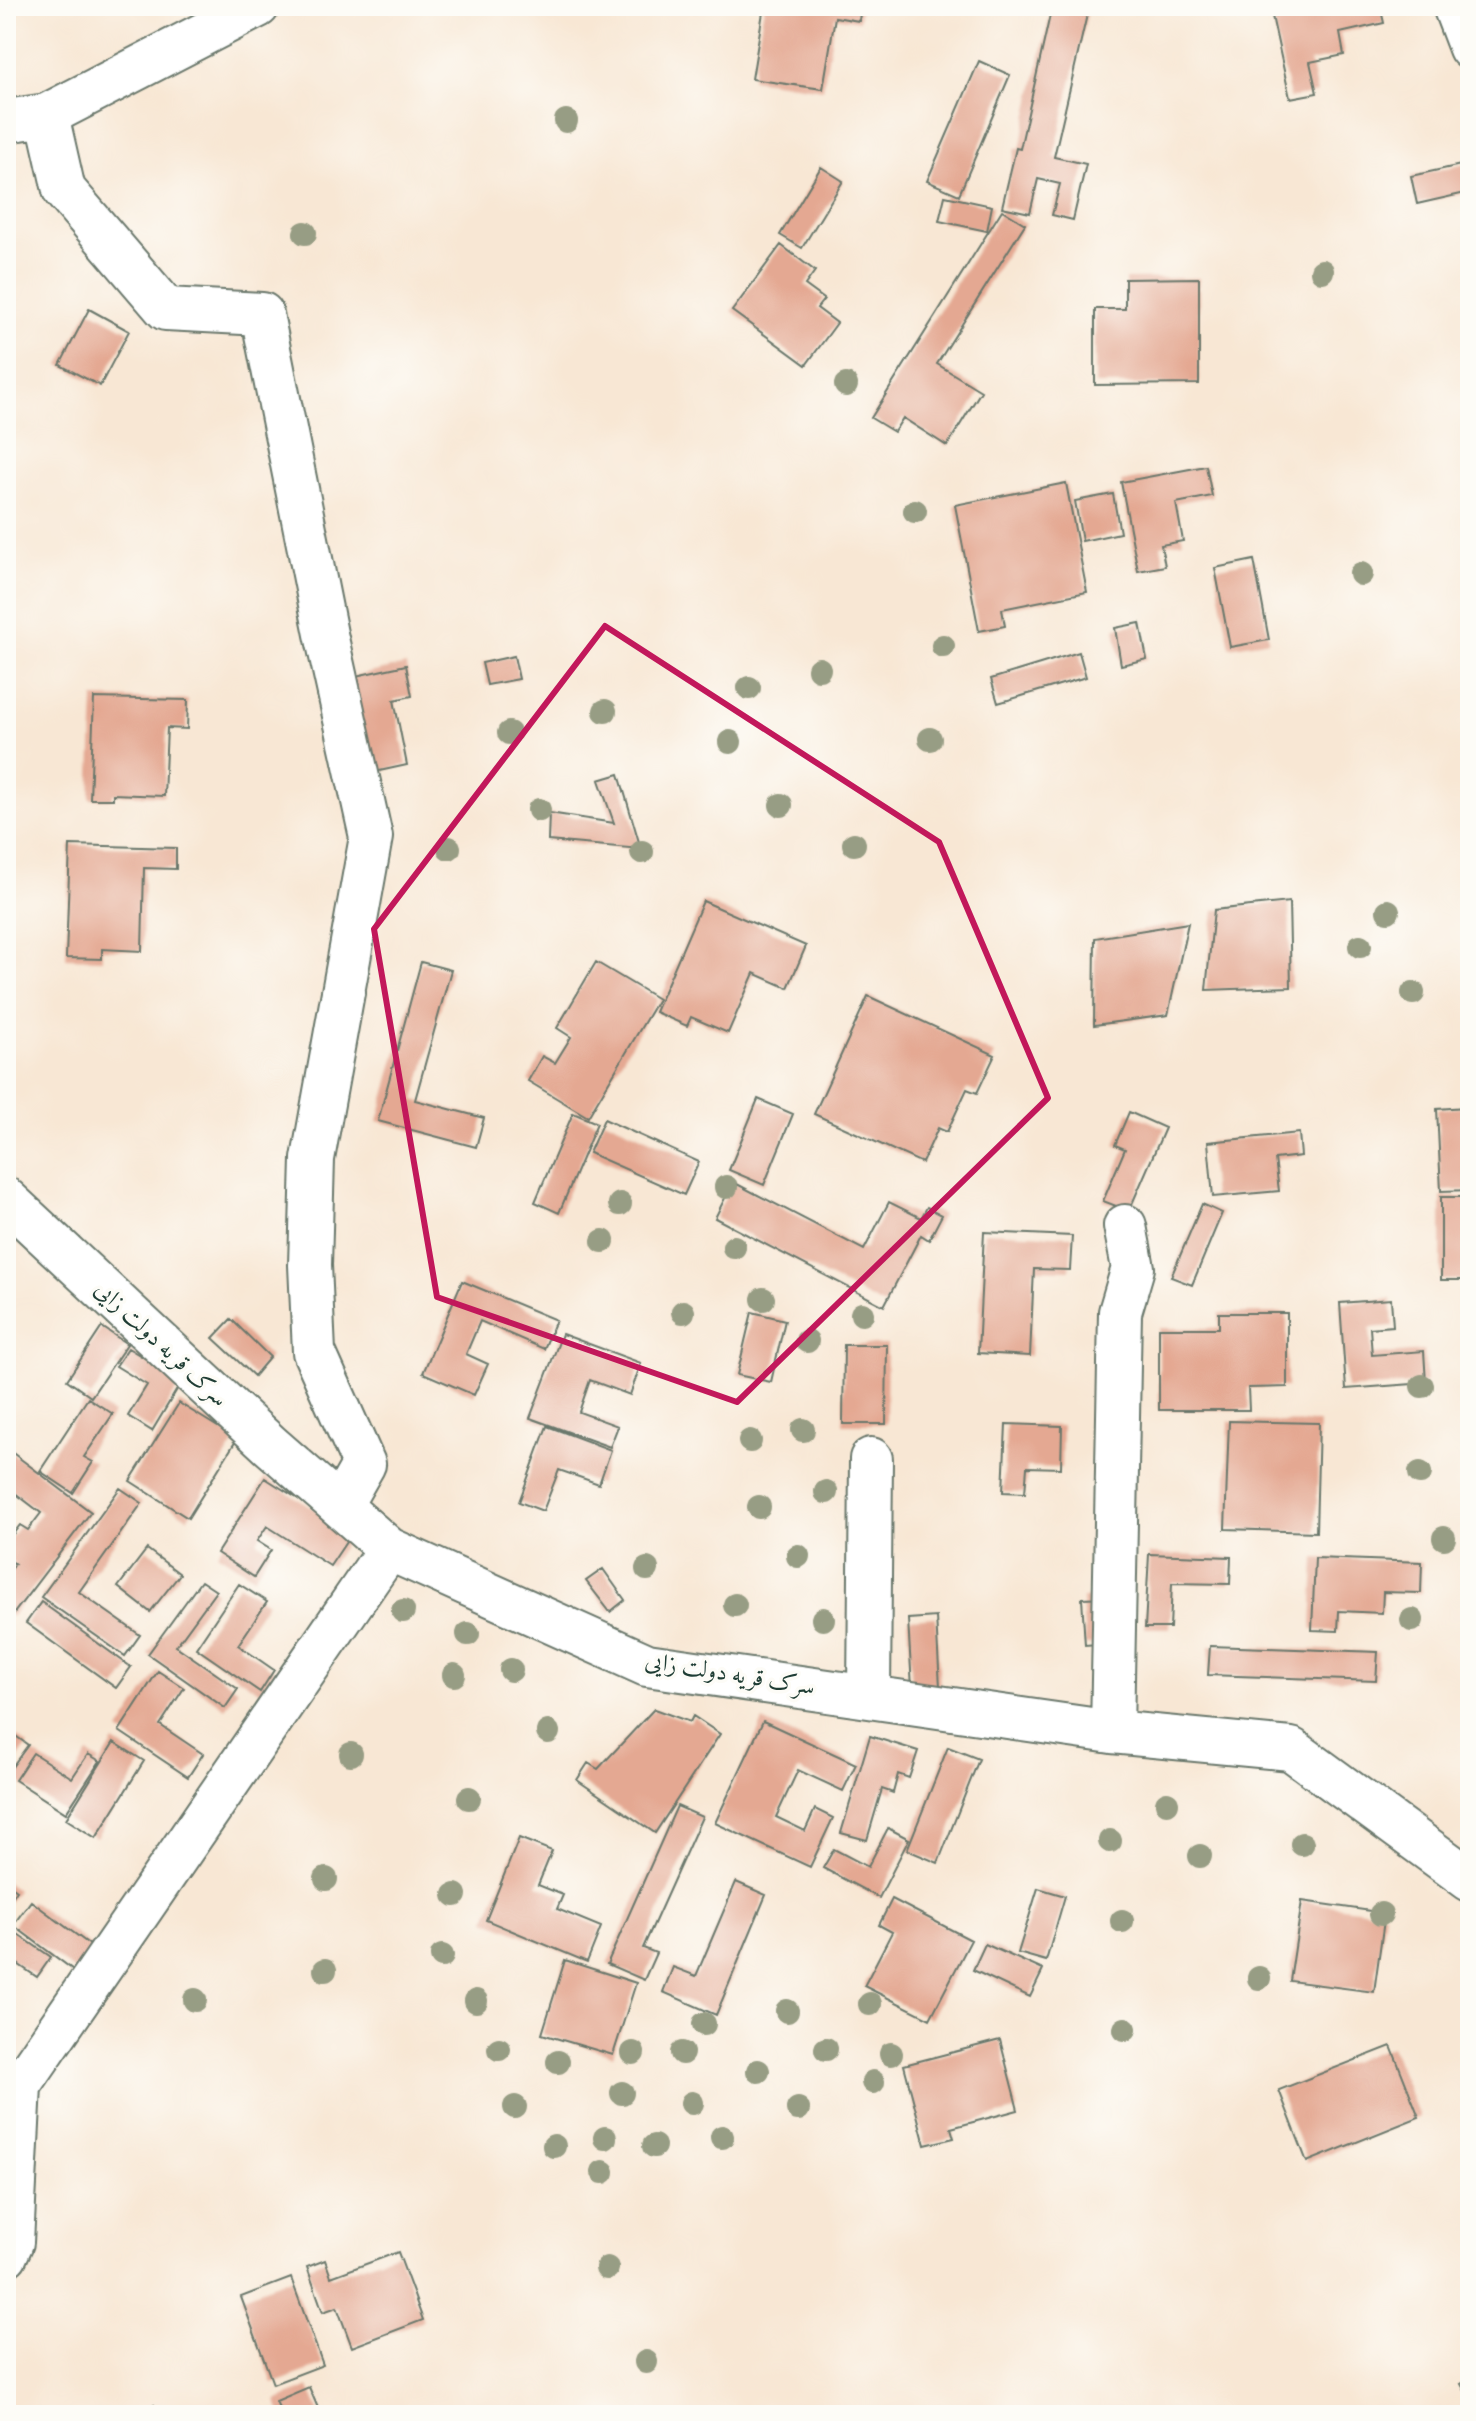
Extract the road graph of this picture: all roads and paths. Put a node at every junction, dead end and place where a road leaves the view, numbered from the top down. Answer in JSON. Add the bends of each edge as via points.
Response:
{"nodes":[{"id":1,"x":258,"y":6,"type":"edge"},
{"id":2,"x":1454,"y":6,"type":"edge"},
{"id":3,"x":1470,"y":48,"type":"edge"},
{"id":4,"x":47,"y":115,"type":"junction"},
{"id":5,"x":6,"y":121,"type":"edge"},
{"id":6,"x":6,"y":1199,"type":"edge"},
{"id":7,"x":1125,"y":1226,"type":"dead end"},
{"id":8,"x":871,"y":1459,"type":"dead end"},
{"id":9,"x":340,"y":1506,"type":"junction"},
{"id":10,"x":389,"y":1549,"type":"junction"},
{"id":11,"x":869,"y":1694,"type":"junction"},
{"id":12,"x":1112,"y":1732,"type":"junction"},
{"id":13,"x":1470,"y":1880,"type":"edge"},
{"id":14,"x":6,"y":2255,"type":"edge"}],
"edges":[{"from":1,"to":4,"type":"street"},
{"from":2,"to":3,"type":"street"},
{"from":4,"to":5,"type":"street"},
{"from":4,"to":9,"type":"street","via":[[64,190],[166,309],[262,314],[371,837],[313,1159],[314,1352],[364,1464]]},
{"from":6,"to":9,"type":"street","name":"سرک قریه دولت زایی"},
{"from":7,"to":12,"type":"street","via":[[1133,1268],[1120,1312]]},
{"from":8,"to":11,"type":"street"},
{"from":9,"to":10,"type":"street","name":"سرک قریه دولت زایی"},
{"from":10,"to":11,"type":"street","name":"سرک قریه دولت زایی","via":[[647,1665]]},
{"from":10,"to":14,"type":"street","via":[[20,2085],[12,2242]]},
{"from":11,"to":12,"type":"street","name":"سرک قریه دولت زایی"},
{"from":12,"to":13,"type":"street","name":"سرک قریه دولت زایی","via":[[1291,1749]]}]}
